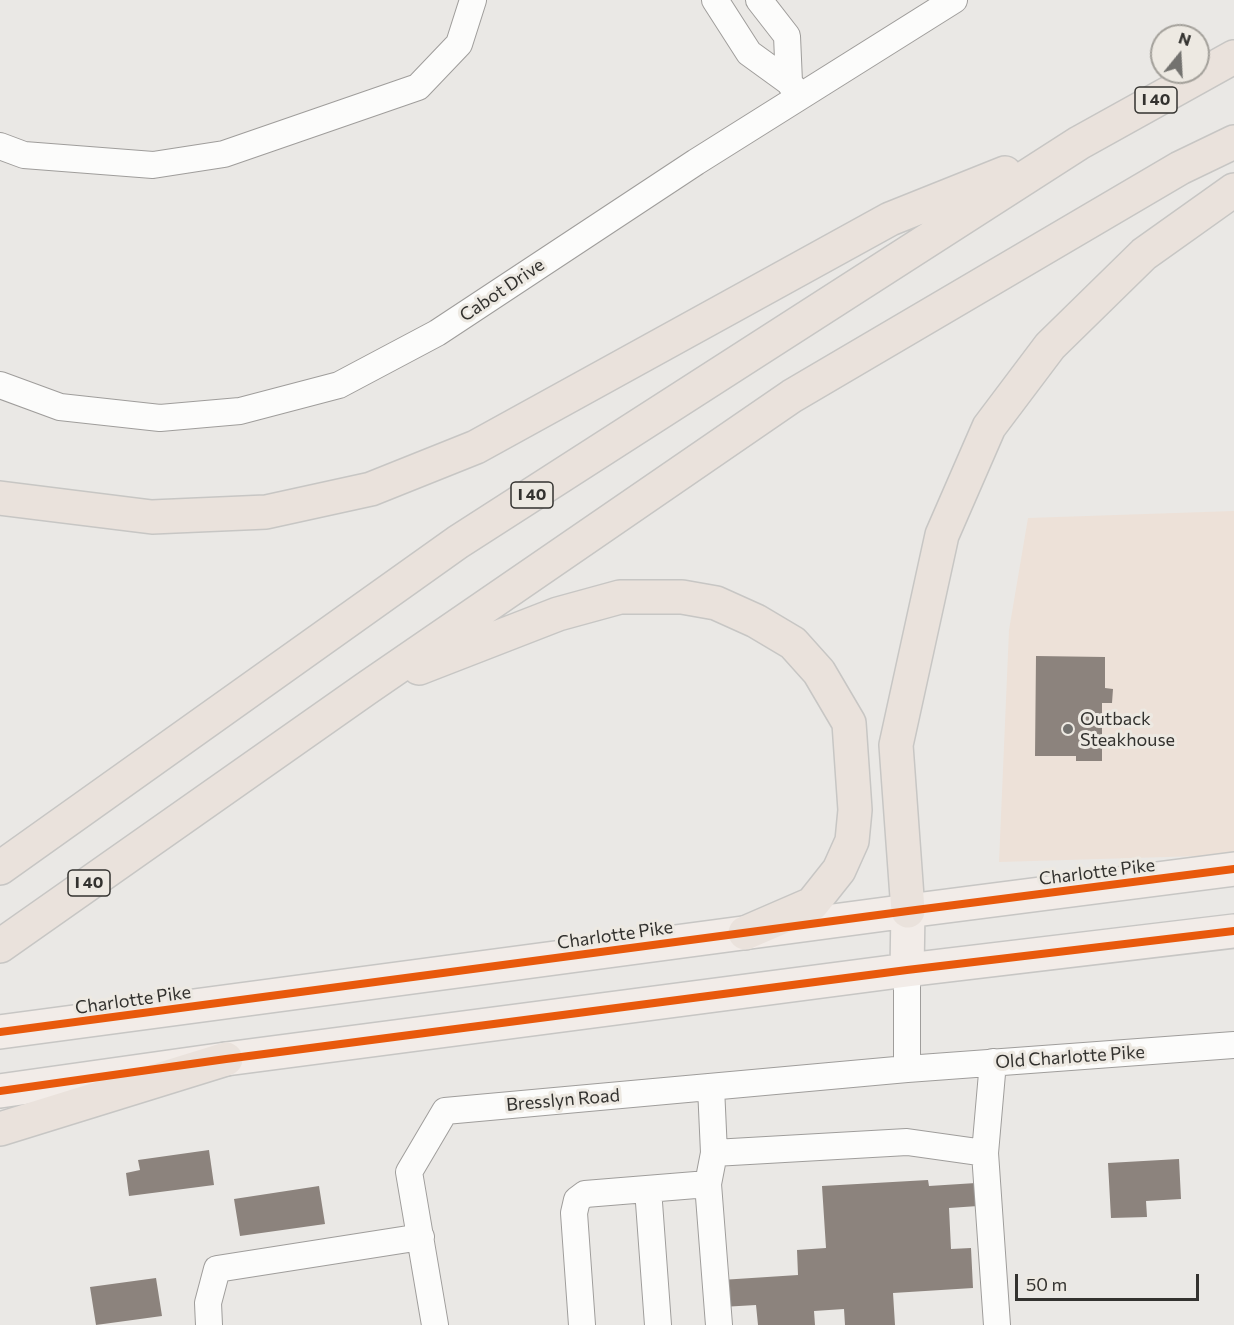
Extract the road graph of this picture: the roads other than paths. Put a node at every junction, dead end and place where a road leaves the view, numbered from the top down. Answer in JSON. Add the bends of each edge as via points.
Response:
{"nodes":[{"id":1,"x":473,"y":0,"type":"edge"},
{"id":2,"x":715,"y":0,"type":"edge"},
{"id":3,"x":759,"y":0,"type":"edge"},
{"id":4,"x":954,"y":0,"type":"edge"},
{"id":5,"x":1234,"y":57,"type":"edge"},
{"id":6,"x":794,"y":89,"type":"junction"},
{"id":7,"x":1234,"y":142,"type":"edge"},
{"id":8,"x":1078,"y":143,"type":"junction"},
{"id":9,"x":0,"y":146,"type":"edge"},
{"id":10,"x":1234,"y":190,"type":"edge"},
{"id":11,"x":0,"y":385,"type":"edge"},
{"id":12,"x":0,"y":498,"type":"edge"},
{"id":13,"x":367,"y":688,"type":"junction"},
{"id":14,"x":0,"y":868,"type":"edge"},
{"id":15,"x":1234,"y":869,"type":"edge"},
{"id":16,"x":908,"y":911,"type":"junction"},
{"id":17,"x":1234,"y":931,"type":"edge"},
{"id":18,"x":745,"y":933,"type":"junction"},
{"id":19,"x":0,"y":946,"type":"edge"},
{"id":20,"x":908,"y":970,"type":"junction"},
{"id":21,"x":0,"y":1032,"type":"edge"},
{"id":22,"x":1234,"y":1044,"type":"edge"},
{"id":23,"x":226,"y":1059,"type":"junction"},
{"id":24,"x":993,"y":1062,"type":"junction"},
{"id":25,"x":907,"y":1069,"type":"junction"},
{"id":26,"x":711,"y":1087,"type":"junction"},
{"id":27,"x":0,"y":1091,"type":"edge"},
{"id":28,"x":0,"y":1129,"type":"edge"},
{"id":29,"x":714,"y":1153,"type":"junction"},
{"id":30,"x":985,"y":1153,"type":"junction"},
{"id":31,"x":708,"y":1184,"type":"junction"},
{"id":32,"x":648,"y":1189,"type":"junction"},
{"id":33,"x":421,"y":1238,"type":"junction"},
{"id":34,"x":209,"y":1325,"type":"edge"},
{"id":35,"x":435,"y":1325,"type":"edge"},
{"id":36,"x":582,"y":1325,"type":"edge"},
{"id":37,"x":658,"y":1325,"type":"edge"},
{"id":38,"x":719,"y":1325,"type":"edge"},
{"id":39,"x":997,"y":1325,"type":"edge"}],
"edges":[{"from":1,"to":9,"type":"street","via":[[459,44],[418,87],[224,154],[153,165],[24,155]]},
{"from":2,"to":6,"type":"street","via":[[749,53]]},
{"from":3,"to":6,"type":"street","via":[[787,36]]},
{"from":4,"to":6,"type":"street","name":"Cabot Drive"},
{"from":5,"to":8,"type":"highway","number":"I 40"},
{"from":6,"to":11,"type":"street","name":"Cabot Drive","via":[[437,333],[339,385],[240,411],[160,418],[60,406]]},
{"from":7,"to":13,"type":"highway","number":"I 40","via":[[1180,168],[792,396]]},
{"from":8,"to":12,"type":"highway","via":[[890,219],[476,447],[371,489],[266,512],[152,517]]},
{"from":8,"to":14,"type":"highway","number":"I 40","via":[[458,542]]},
{"from":10,"to":16,"type":"highway","via":[[1144,254],[1050,346],[989,427],[942,535],[896,745]]},
{"from":13,"to":18,"type":"highway","via":[[558,614],[620,597],[682,597],[716,603],[793,643],[819,672],[849,723],[855,810],[852,841],[839,870],[812,904]]},
{"from":13,"to":19,"type":"highway","number":"I 40"},
{"from":15,"to":16,"type":"main road","name":"Charlotte Pike"},
{"from":16,"to":18,"type":"main road","name":"Charlotte Pike"},
{"from":16,"to":20,"type":"main road"},
{"from":17,"to":20,"type":"main road"},
{"from":18,"to":21,"type":"main road","name":"Charlotte Pike"},
{"from":20,"to":23,"type":"main road"},
{"from":20,"to":25,"type":"street"},
{"from":22,"to":24,"type":"street","name":"Old Charlotte Pike"},
{"from":23,"to":27,"type":"main road"},
{"from":23,"to":28,"type":"highway"},
{"from":24,"to":25,"type":"street","name":"Old Charlotte Pike"},
{"from":24,"to":30,"type":"street"},
{"from":25,"to":26,"type":"street","name":"Bresslyn Road"},
{"from":26,"to":29,"type":"street"},
{"from":26,"to":33,"type":"street","name":"Bresslyn Road","via":[[445,1112],[409,1172]]},
{"from":29,"to":30,"type":"street","via":[[907,1142]]},
{"from":29,"to":31,"type":"street"},
{"from":30,"to":39,"type":"street"},
{"from":31,"to":32,"type":"street"},
{"from":31,"to":38,"type":"street"},
{"from":32,"to":36,"type":"street","via":[[585,1194],[577,1200],[574,1213]]},
{"from":32,"to":37,"type":"street"},
{"from":33,"to":34,"type":"street","via":[[217,1269],[208,1303]]},
{"from":33,"to":35,"type":"street","name":"Bresslyn Road"}]}
